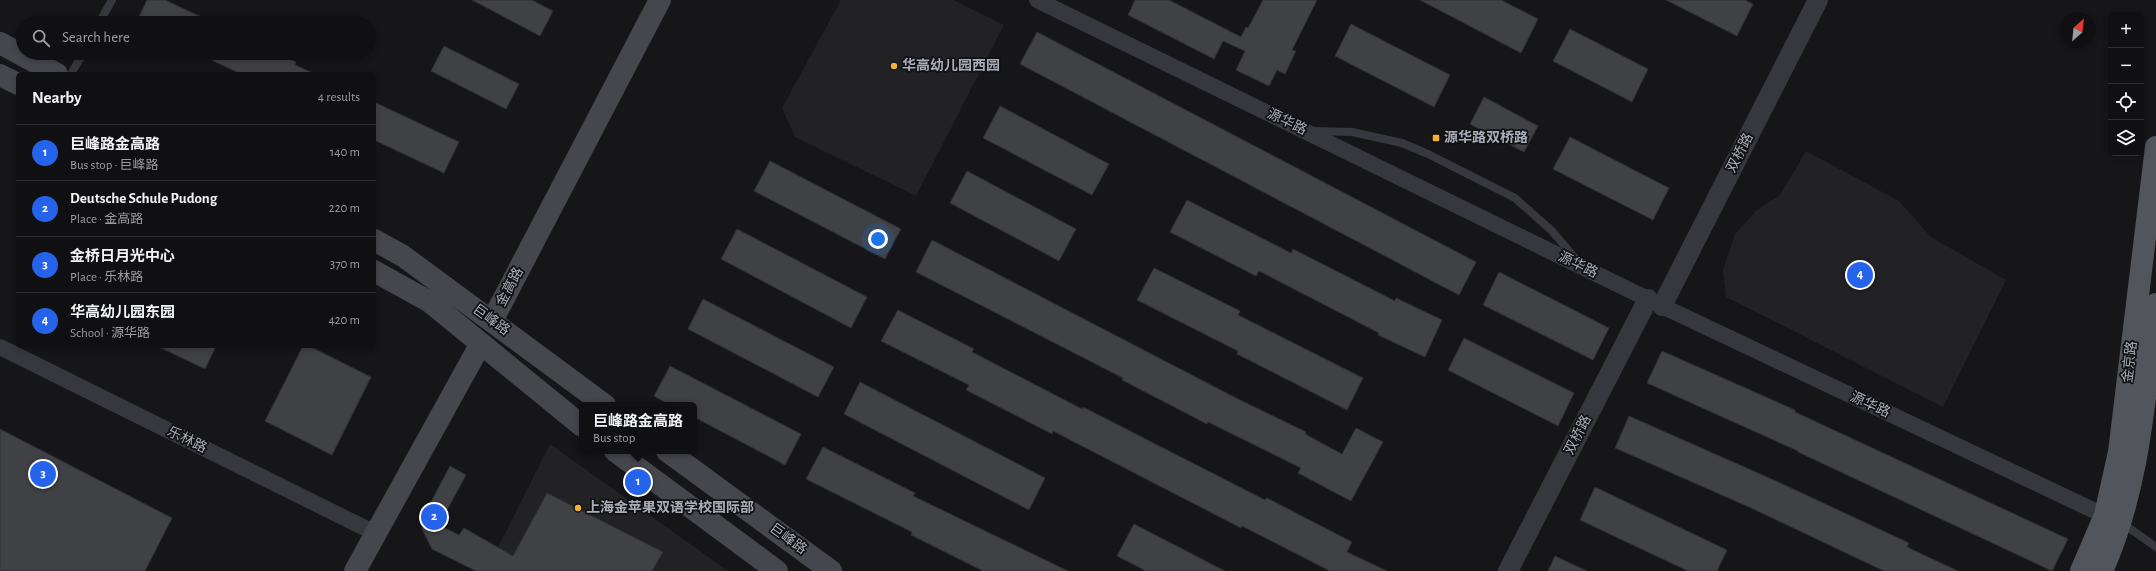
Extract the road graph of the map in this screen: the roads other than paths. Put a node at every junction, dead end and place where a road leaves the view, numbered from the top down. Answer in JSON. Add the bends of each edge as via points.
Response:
{"nodes":[{"id":1,"x":112,"y":0,"type":"edge"},
{"id":2,"x":660,"y":0,"type":"edge"},
{"id":3,"x":1037,"y":0,"type":"edge"},
{"id":4,"x":1818,"y":0,"type":"edge"},
{"id":5,"x":103,"y":16,"type":"edge"},
{"id":6,"x":0,"y":43,"type":"edge"},
{"id":7,"x":16,"y":52,"type":"edge"},
{"id":8,"x":31,"y":60,"type":"edge"},
{"id":9,"x":78,"y":60,"type":"edge"},
{"id":10,"x":53,"y":72,"type":"edge"},
{"id":11,"x":72,"y":72,"type":"edge"},
{"id":12,"x":0,"y":75,"type":"edge"},
{"id":13,"x":16,"y":83,"type":"edge"},
{"id":14,"x":1302,"y":130,"type":"junction"},
{"id":15,"x":2156,"y":147,"type":"edge"},
{"id":16,"x":376,"y":241,"type":"edge"},
{"id":17,"x":1582,"y":267,"type":"junction"},
{"id":18,"x":376,"y":272,"type":"edge"},
{"id":19,"x":1655,"y":303,"type":"junction"},
{"id":20,"x":2156,"y":304,"type":"edge"},
{"id":21,"x":492,"y":321,"type":"junction"},
{"id":22,"x":480,"y":344,"type":"junction"},
{"id":23,"x":0,"y":347,"type":"edge"},
{"id":24,"x":601,"y":402,"type":"edge"},
{"id":25,"x":579,"y":424,"type":"edge"},
{"id":26,"x":619,"y":454,"type":"edge"},
{"id":27,"x":672,"y":454,"type":"edge"},
{"id":28,"x":2113,"y":520,"type":"junction"},
{"id":29,"x":375,"y":533,"type":"junction"},
{"id":30,"x":2156,"y":547,"type":"edge"},
{"id":31,"x":355,"y":571,"type":"edge"},
{"id":32,"x":778,"y":571,"type":"edge"},
{"id":33,"x":831,"y":571,"type":"edge"},
{"id":34,"x":1508,"y":571,"type":"edge"},
{"id":35,"x":2081,"y":571,"type":"edge"},
{"id":36,"x":2102,"y":571,"type":"edge"}],
"edges":[{"from":1,"to":5,"type":"lane"},
{"from":2,"to":21,"type":"main road","name":"金高路"},
{"from":3,"to":14,"type":"street","name":"源华路"},
{"from":4,"to":19,"type":"street","name":"双桥路"},
{"from":6,"to":7,"type":"main road"},
{"from":8,"to":10,"type":"main road"},
{"from":9,"to":11,"type":"lane"},
{"from":12,"to":13,"type":"main road"},
{"from":14,"to":17,"type":"street","name":"源华路"},
{"from":14,"to":17,"type":"lane","via":[[1352,132],[1402,142],[1435,158],[1515,198],[1551,230]]},
{"from":15,"to":28,"type":"main road","name":"金京路"},
{"from":16,"to":21,"type":"main road","name":"巨峰路","via":[[403,256]]},
{"from":17,"to":19,"type":"street","name":"源华路"},
{"from":18,"to":22,"type":"main road","name":"巨峰路","via":[[430,302]]},
{"from":19,"to":28,"type":"street","name":"源华路"},
{"from":19,"to":34,"type":"street","name":"双桥路"},
{"from":20,"to":28,"type":"main road","name":"金京路","via":[[2137,458]]},
{"from":21,"to":22,"type":"street","name":"金高路"},
{"from":21,"to":24,"type":"main road","name":"巨峰路"},
{"from":22,"to":25,"type":"main road","name":"巨峰路"},
{"from":22,"to":29,"type":"main road","name":"金高路"},
{"from":23,"to":29,"type":"street","name":"乐林路"},
{"from":26,"to":32,"type":"main road"},
{"from":27,"to":33,"type":"main road","name":"巨峰路"},
{"from":28,"to":30,"type":"lane"},
{"from":28,"to":35,"type":"main road","name":"金京路"},
{"from":28,"to":36,"type":"main road","name":"金京路"},
{"from":29,"to":31,"type":"main road","name":"金高路"}]}
